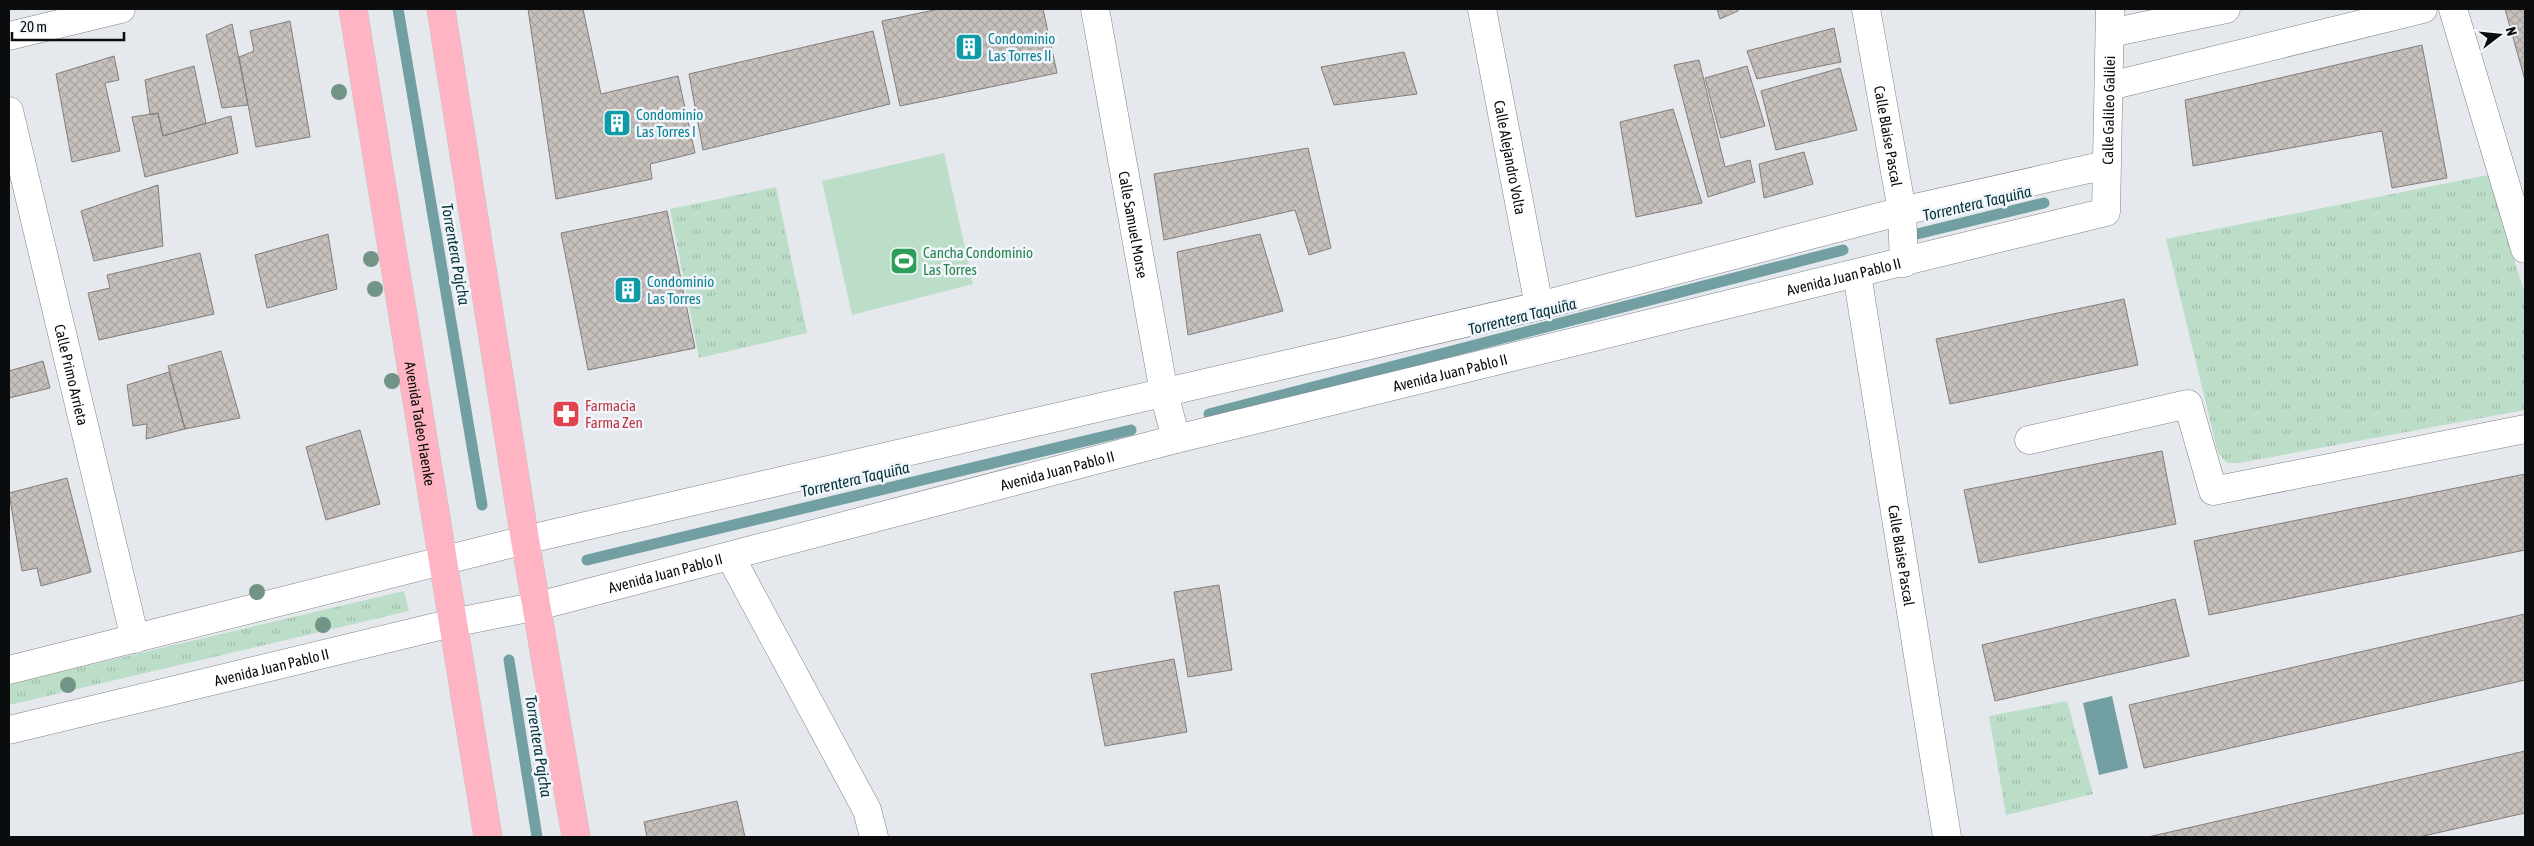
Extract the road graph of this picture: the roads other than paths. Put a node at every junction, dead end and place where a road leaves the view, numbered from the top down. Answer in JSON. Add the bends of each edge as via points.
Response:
{"nodes":[{"id":1,"x":121,"y":9,"type":"edge"},
{"id":2,"x":353,"y":9,"type":"edge"},
{"id":3,"x":441,"y":9,"type":"edge"},
{"id":4,"x":1095,"y":9,"type":"edge"},
{"id":5,"x":1482,"y":9,"type":"edge"},
{"id":6,"x":1866,"y":9,"type":"edge"},
{"id":7,"x":2226,"y":9,"type":"edge"},
{"id":8,"x":2423,"y":9,"type":"edge"},
{"id":9,"x":2453,"y":9,"type":"edge"},
{"id":10,"x":2110,"y":21,"type":"edge"},
{"id":11,"x":9,"y":36,"type":"edge"},
{"id":12,"x":2110,"y":86,"type":"junction"},
{"id":13,"x":9,"y":110,"type":"edge"},
{"id":14,"x":2106,"y":165,"type":"junction"},
{"id":15,"x":1902,"y":212,"type":"junction"},
{"id":16,"x":2106,"y":212,"type":"joint"},
{"id":17,"x":2525,"y":249,"type":"edge"},
{"id":18,"x":1904,"y":263,"type":"junction"},
{"id":19,"x":1857,"y":274,"type":"junction"},
{"id":20,"x":1539,"y":306,"type":"junction"},
{"id":21,"x":1164,"y":393,"type":"junction"},
{"id":22,"x":2525,"y":428,"type":"edge"},
{"id":23,"x":1176,"y":440,"type":"junction"},
{"id":24,"x":2029,"y":440,"type":"dead end"},
{"id":25,"x":525,"y":540,"type":"junction"},
{"id":26,"x":730,"y":556,"type":"junction"},
{"id":27,"x":444,"y":562,"type":"junction"},
{"id":28,"x":538,"y":606,"type":"junction"},
{"id":29,"x":452,"y":623,"type":"junction"},
{"id":30,"x":135,"y":639,"type":"junction"},
{"id":31,"x":9,"y":670,"type":"edge"},
{"id":32,"x":9,"y":730,"type":"edge"},
{"id":33,"x":488,"y":837,"type":"edge"},
{"id":34,"x":576,"y":837,"type":"edge"},
{"id":35,"x":874,"y":837,"type":"edge"},
{"id":36,"x":1947,"y":837,"type":"edge"}],
"edges":[{"from":1,"to":11,"type":"street"},
{"from":2,"to":27,"type":"main road","name":"Avenida Tadeo Haenke"},
{"from":3,"to":25,"type":"main road"},
{"from":4,"to":21,"type":"street","name":"Calle Samuel Morse"},
{"from":5,"to":20,"type":"street","name":"Calle Alejandro Volta"},
{"from":6,"to":15,"type":"street","name":"Calle Blaise Pascal"},
{"from":7,"to":10,"type":"street"},
{"from":8,"to":12,"type":"street"},
{"from":9,"to":17,"type":"street"},
{"from":10,"to":12,"type":"street","name":"Calle Galileo Galilei"},
{"from":12,"to":14,"type":"street","name":"Calle Galileo Galilei"},
{"from":13,"to":30,"type":"street","name":"Calle Primo Arrieta"},
{"from":14,"to":15,"type":"street"},
{"from":14,"to":16,"type":"street","name":"Calle Galileo Galilei"},
{"from":15,"to":18,"type":"street","name":"Calle Blaise Pascal"},
{"from":15,"to":20,"type":"street"},
{"from":16,"to":18,"type":"street","name":"Avenida Juan Pablo II"},
{"from":18,"to":19,"type":"street","name":"Avenida Juan Pablo II"},
{"from":19,"to":23,"type":"street","name":"Avenida Juan Pablo II"},
{"from":19,"to":36,"type":"street","name":"Calle Blaise Pascal"},
{"from":20,"to":21,"type":"street"},
{"from":21,"to":23,"type":"street","name":"Calle Samuel Morse"},
{"from":21,"to":25,"type":"street"},
{"from":22,"to":24,"type":"street","via":[[2212,491],[2188,404]]},
{"from":23,"to":26,"type":"street","name":"Avenida Juan Pablo II"},
{"from":25,"to":27,"type":"street"},
{"from":25,"to":28,"type":"main road"},
{"from":26,"to":28,"type":"street","name":"Avenida Juan Pablo II"},
{"from":26,"to":35,"type":"street","via":[[868,810]]},
{"from":27,"to":29,"type":"main road","name":"Avenida Tadeo Haenke"},
{"from":27,"to":30,"type":"street"},
{"from":28,"to":29,"type":"street","name":"Avenida Juan Pablo II"},
{"from":28,"to":34,"type":"main road"},
{"from":29,"to":32,"type":"street","name":"Avenida Juan Pablo II"},
{"from":29,"to":33,"type":"main road","name":"Avenida Tadeo Haenke"},
{"from":30,"to":31,"type":"street"}]}
